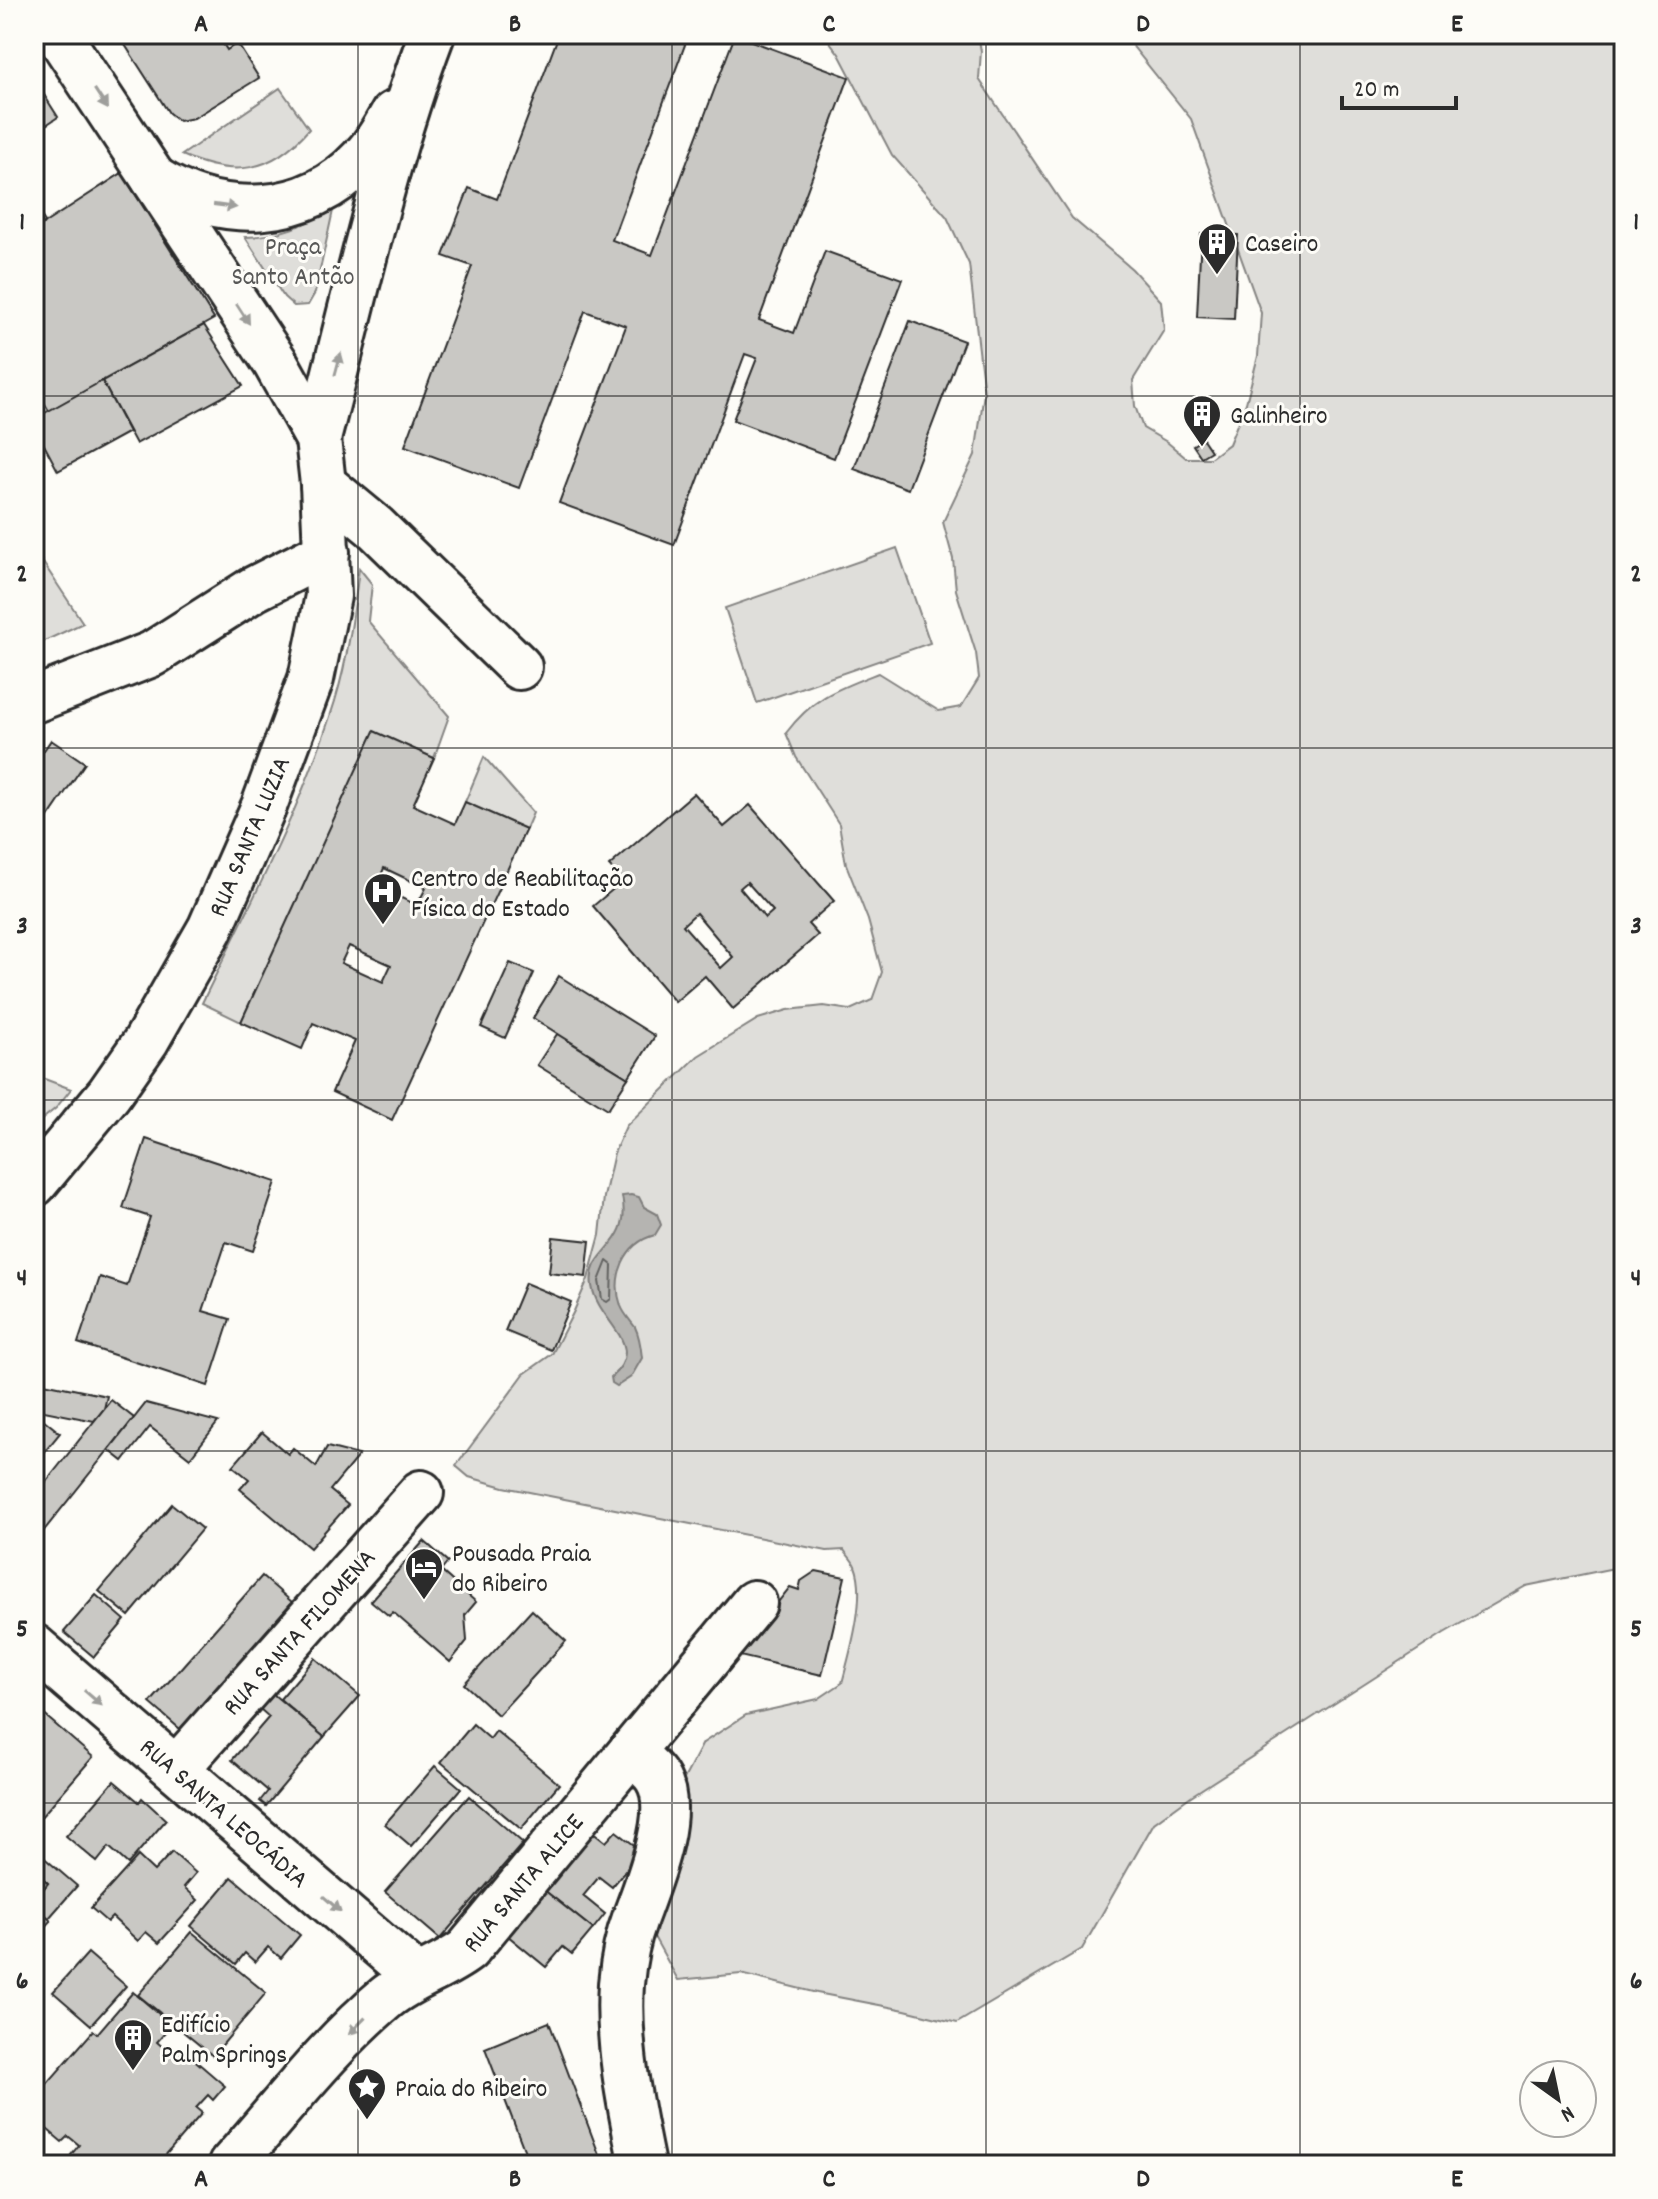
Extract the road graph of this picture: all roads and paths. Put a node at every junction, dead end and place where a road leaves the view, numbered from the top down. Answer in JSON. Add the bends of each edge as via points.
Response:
{"nodes":[{"id":1,"x":58,"y":34,"type":"edge"},
{"id":2,"x":426,"y":50,"type":"edge"},
{"id":3,"x":154,"y":179,"type":"junction"},
{"id":4,"x":318,"y":439,"type":"junction"},
{"id":5,"x":323,"y":484,"type":"junction"},
{"id":6,"x":327,"y":552,"type":"junction"},
{"id":7,"x":519,"y":667,"type":"dead end"},
{"id":8,"x":34,"y":700,"type":"edge"},
{"id":9,"x":34,"y":1184,"type":"edge"},
{"id":10,"x":421,"y":1493,"type":"dead end"},
{"id":11,"x":754,"y":1603,"type":"dead end"},
{"id":12,"x":34,"y":1647,"type":"edge"},
{"id":13,"x":630,"y":1753,"type":"junction"},
{"id":14,"x":176,"y":1769,"type":"junction"},
{"id":15,"x":417,"y":1977,"type":"junction"},
{"id":16,"x":231,"y":2165,"type":"edge"},
{"id":17,"x":642,"y":2165,"type":"edge"}],
"edges":[{"from":1,"to":3,"type":"street","one_way":true},
{"from":3,"to":2,"type":"street","one_way":true,"via":[[175,192],[224,207],[262,208],[299,200],[362,160]]},
{"from":4,"to":2,"type":"street","one_way":true},
{"from":3,"to":4,"type":"street","one_way":true,"via":[[275,362]]},
{"from":4,"to":5,"type":"street","name":"RUA SANTA LUZIA"},
{"from":5,"to":6,"type":"street","name":"RUA SANTA LUZIA"},
{"from":5,"to":7,"type":"street","via":[[375,527]]},
{"from":6,"to":8,"type":"street","via":[[254,589],[152,654]]},
{"from":6,"to":9,"type":"street","name":"RUA SANTA LUZIA","via":[[328,596],[311,679],[230,886],[146,1041]]},
{"from":10,"to":14,"type":"street","name":"RUA SANTA FILOMENA"},
{"from":11,"to":13,"type":"street","name":"RUA SANTA ALICE"},
{"from":12,"to":14,"type":"street","name":"RUA SANTA LEOCÁDIA","one_way":true},
{"from":13,"to":15,"type":"street","name":"RUA SANTA ALICE","via":[[467,1950]]},
{"from":13,"to":17,"type":"street","via":[[657,1777],[664,1799],[653,1870],[628,1943],[621,1986],[626,2078]]},
{"from":14,"to":15,"type":"street","name":"RUA SANTA LEOCÁDIA","one_way":true},
{"from":15,"to":16,"type":"street","name":"RUA SANTA ALICE","one_way":true,"via":[[362,2021]]}]}
